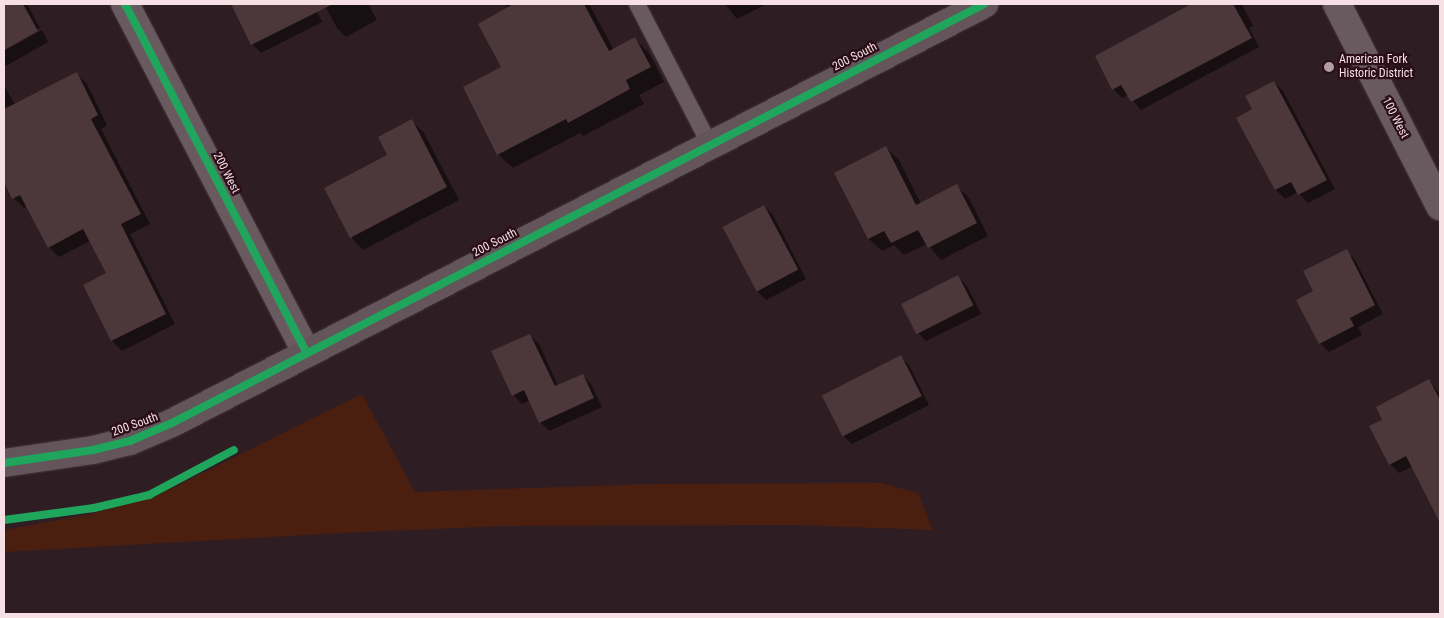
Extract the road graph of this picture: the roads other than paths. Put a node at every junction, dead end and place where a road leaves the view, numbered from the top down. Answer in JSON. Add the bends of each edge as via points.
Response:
{"nodes":[{"id":1,"x":125,"y":4,"type":"edge"},
{"id":2,"x":637,"y":4,"type":"edge"},
{"id":3,"x":984,"y":4,"type":"edge"},
{"id":4,"x":1337,"y":4,"type":"edge"},
{"id":5,"x":710,"y":145,"type":"junction"},
{"id":6,"x":1440,"y":206,"type":"edge"},
{"id":7,"x":306,"y":352,"type":"junction"},
{"id":8,"x":4,"y":463,"type":"edge"}],
"edges":[{"from":1,"to":7,"type":"street","name":"200 West"},
{"from":2,"to":5,"type":"lane"},
{"from":3,"to":5,"type":"street","name":"200 South"},
{"from":4,"to":6,"type":"street","name":"100 West"},
{"from":5,"to":7,"type":"street","name":"200 South"},
{"from":7,"to":8,"type":"street","name":"200 South","via":[[172,423],[130,441],[93,450]]}]}
